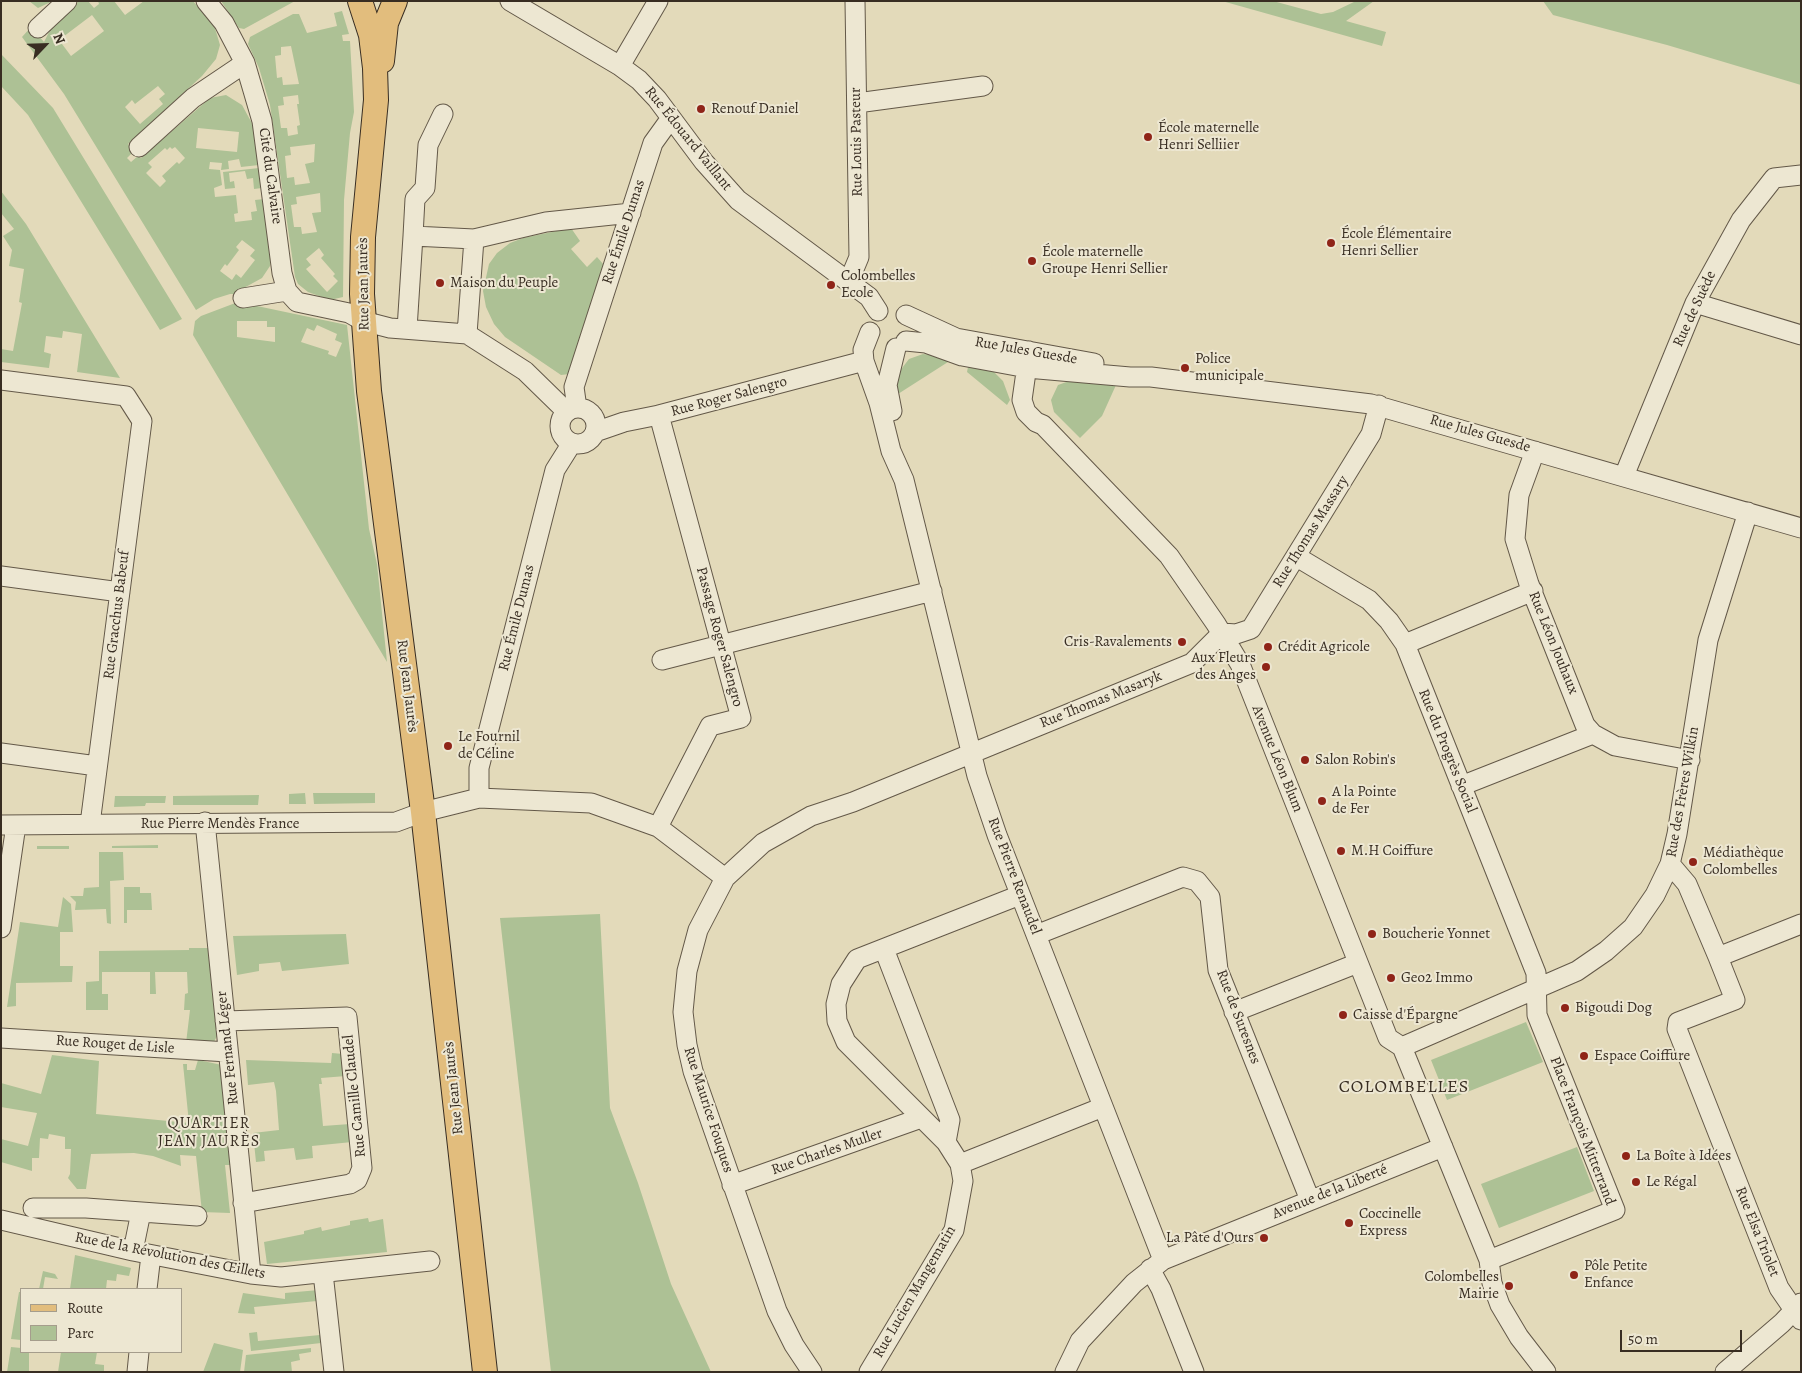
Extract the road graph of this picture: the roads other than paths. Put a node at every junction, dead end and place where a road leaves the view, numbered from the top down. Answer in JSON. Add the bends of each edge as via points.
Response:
{"nodes":[{"id":1,"x":67,"y":1,"type":"edge"},
{"id":2,"x":206,"y":1,"type":"edge"},
{"id":3,"x":360,"y":1,"type":"edge"},
{"id":4,"x":395,"y":1,"type":"edge"},
{"id":5,"x":510,"y":1,"type":"edge"},
{"id":6,"x":658,"y":1,"type":"edge"},
{"id":7,"x":855,"y":1,"type":"edge"},
{"id":8,"x":38,"y":28,"type":"dead end"},
{"id":9,"x":245,"y":63,"type":"junction"},
{"id":10,"x":620,"y":66,"type":"junction"},
{"id":11,"x":983,"y":86,"type":"dead end"},
{"id":12,"x":376,"y":100,"type":"junction"},
{"id":13,"x":857,"y":103,"type":"junction"},
{"id":14,"x":443,"y":114,"type":"dead end"},
{"id":15,"x":671,"y":118,"type":"junction"},
{"id":16,"x":139,"y":147,"type":"dead end"},
{"id":17,"x":1801,"y":175,"type":"edge"},
{"id":18,"x":630,"y":213,"type":"junction"},
{"id":19,"x":413,"y":236,"type":"junction"},
{"id":20,"x":474,"y":239,"type":"junction"},
{"id":21,"x":848,"y":281,"type":"junction"},
{"id":22,"x":287,"y":291,"type":"junction"},
{"id":23,"x":243,"y":298,"type":"dead end"},
{"id":24,"x":1695,"y":303,"type":"junction"},
{"id":25,"x":878,"y":311,"type":"junction"},
{"id":26,"x":906,"y":315,"type":"junction"},
{"id":27,"x":363,"y":321,"type":"junction"},
{"id":28,"x":407,"y":330,"type":"junction"},
{"id":29,"x":870,"y":332,"type":"junction"},
{"id":30,"x":467,"y":334,"type":"junction"},
{"id":31,"x":1801,"y":335,"type":"edge"},
{"id":32,"x":901,"y":344,"type":"junction"},
{"id":33,"x":1028,"y":360,"type":"junction"},
{"id":34,"x":866,"y":366,"type":"junction"},
{"id":35,"x":892,"y":367,"type":"junction"},
{"id":36,"x":1,"y":380,"type":"edge"},
{"id":37,"x":1379,"y":405,"type":"junction"},
{"id":38,"x":572,"y":410,"type":"junction"},
{"id":39,"x":659,"y":415,"type":"junction"},
{"id":40,"x":595,"y":432,"type":"junction"},
{"id":41,"x":572,"y":443,"type":"junction"},
{"id":42,"x":1535,"y":450,"type":"junction"},
{"id":43,"x":1624,"y":476,"type":"junction"},
{"id":44,"x":904,"y":480,"type":"junction"},
{"id":45,"x":1748,"y":512,"type":"junction"},
{"id":46,"x":1801,"y":528,"type":"edge"},
{"id":47,"x":1297,"y":557,"type":"junction"},
{"id":48,"x":1,"y":576,"type":"edge"},
{"id":49,"x":932,"y":591,"type":"junction"},
{"id":50,"x":120,"y":592,"type":"junction"},
{"id":51,"x":1533,"y":592,"type":"junction"},
{"id":52,"x":1222,"y":633,"type":"junction"},
{"id":53,"x":1405,"y":644,"type":"junction"},
{"id":54,"x":721,"y":646,"type":"junction"},
{"id":55,"x":662,"y":660,"type":"dead end"},
{"id":56,"x":1593,"y":734,"type":"junction"},
{"id":57,"x":1,"y":753,"type":"edge"},
{"id":58,"x":972,"y":754,"type":"junction"},
{"id":59,"x":1690,"y":760,"type":"junction"},
{"id":60,"x":97,"y":766,"type":"junction"},
{"id":61,"x":1461,"y":786,"type":"junction"},
{"id":62,"x":479,"y":798,"type":"junction"},
{"id":63,"x":423,"y":812,"type":"junction"},
{"id":64,"x":205,"y":822,"type":"junction"},
{"id":65,"x":90,"y":824,"type":"junction"},
{"id":66,"x":9,"y":825,"type":"edge"},
{"id":67,"x":658,"y":827,"type":"junction"},
{"id":68,"x":1670,"y":864,"type":"junction"},
{"id":69,"x":725,"y":878,"type":"junction"},
{"id":70,"x":1020,"y":895,"type":"junction"},
{"id":71,"x":1801,"y":924,"type":"edge"},
{"id":72,"x":1,"y":928,"type":"edge"},
{"id":73,"x":1036,"y":935,"type":"junction"},
{"id":74,"x":884,"y":949,"type":"junction"},
{"id":75,"x":1718,"y":957,"type":"junction"},
{"id":76,"x":1358,"y":963,"type":"junction"},
{"id":77,"x":1537,"y":990,"type":"junction"},
{"id":78,"x":1234,"y":1012,"type":"junction"},
{"id":79,"x":225,"y":1021,"type":"junction"},
{"id":80,"x":1,"y":1038,"type":"edge"},
{"id":81,"x":1402,"y":1047,"type":"junction"},
{"id":82,"x":228,"y":1052,"type":"junction"},
{"id":83,"x":1104,"y":1108,"type":"junction"},
{"id":84,"x":921,"y":1118,"type":"junction"},
{"id":85,"x":946,"y":1142,"type":"junction"},
{"id":86,"x":1443,"y":1148,"type":"junction"},
{"id":87,"x":960,"y":1164,"type":"junction"},
{"id":88,"x":732,"y":1185,"type":"junction"},
{"id":89,"x":1310,"y":1200,"type":"junction"},
{"id":90,"x":243,"y":1203,"type":"junction"},
{"id":91,"x":33,"y":1208,"type":"dead end"},
{"id":92,"x":76,"y":1208,"type":"junction"},
{"id":93,"x":141,"y":1212,"type":"junction"},
{"id":94,"x":197,"y":1216,"type":"dead end"},
{"id":95,"x":1,"y":1220,"type":"edge"},
{"id":96,"x":71,"y":1237,"type":"junction"},
{"id":97,"x":133,"y":1251,"type":"junction"},
{"id":98,"x":151,"y":1255,"type":"junction"},
{"id":99,"x":1488,"y":1260,"type":"junction"},
{"id":100,"x":430,"y":1261,"type":"dead end"},
{"id":101,"x":1156,"y":1265,"type":"junction"},
{"id":102,"x":323,"y":1273,"type":"junction"},
{"id":103,"x":251,"y":1274,"type":"junction"},
{"id":104,"x":147,"y":1288,"type":"edge"},
{"id":105,"x":1798,"y":1312,"type":"edge"},
{"id":106,"x":139,"y":1353,"type":"edge"},
{"id":107,"x":137,"y":1372,"type":"edge"},
{"id":108,"x":334,"y":1372,"type":"edge"},
{"id":109,"x":485,"y":1372,"type":"edge"},
{"id":110,"x":812,"y":1372,"type":"edge"},
{"id":111,"x":869,"y":1372,"type":"edge"},
{"id":112,"x":1065,"y":1372,"type":"edge"},
{"id":113,"x":1194,"y":1372,"type":"edge"},
{"id":114,"x":1546,"y":1372,"type":"edge"},
{"id":115,"x":1725,"y":1372,"type":"edge"}],
"edges":[{"from":1,"to":8,"type":"street"},
{"from":2,"to":9,"type":"street","name":"Cité du Calvaire","via":[[224,23]]},
{"from":3,"to":12,"type":"main road","name":"Rue Jean Jaurès","via":[[370,35]]},
{"from":4,"to":12,"type":"main road","via":[[386,23]]},
{"from":5,"to":10,"type":"street","name":"Rue Édouard Vaillant"},
{"from":6,"to":10,"type":"street"},
{"from":7,"to":13,"type":"street","name":"Rue Louis Pasteur"},
{"from":9,"to":16,"type":"street","via":[[193,98]]},
{"from":9,"to":22,"type":"street","name":"Cité du Calvaire","via":[[262,120]]},
{"from":10,"to":15,"type":"street","name":"Rue Édouard Vaillant","via":[[639,80]]},
{"from":11,"to":13,"type":"street"},
{"from":12,"to":27,"type":"main road","name":"Rue Jean Jaurès","via":[[363,237]]},
{"from":13,"to":21,"type":"street","name":"Rue Louis Pasteur","via":[[859,257]]},
{"from":14,"to":19,"type":"street","via":[[428,145],[424,188],[415,198]]},
{"from":15,"to":18,"type":"street","name":"Rue Émile Dumas","via":[[652,143]]},
{"from":15,"to":21,"type":"street","name":"Rue Édouard Vaillant","via":[[738,200]]},
{"from":17,"to":24,"type":"street","name":"Rue de Suède","via":[[1774,178],[1741,220]]},
{"from":18,"to":20,"type":"street","via":[[546,222]]},
{"from":18,"to":38,"type":"street","name":"Rue Émile Dumas","via":[[574,386]]},
{"from":19,"to":20,"type":"street"},
{"from":19,"to":28,"type":"street"},
{"from":20,"to":30,"type":"street"},
{"from":21,"to":25,"type":"street","name":"Rue Édouard Vaillant","via":[[869,298]]},
{"from":22,"to":23,"type":"street"},
{"from":22,"to":27,"type":"street","via":[[297,302],[349,313]]},
{"from":24,"to":31,"type":"street"},
{"from":24,"to":43,"type":"street","name":"Rue de Suède"},
{"from":25,"to":26,"type":"street","via":[[892,308]]},
{"from":25,"to":29,"type":"street","via":[[871,320]]},
{"from":26,"to":32,"type":"street","via":[[910,333]]},
{"from":26,"to":33,"type":"street","name":"Rue Jules Guesde","via":[[956,338]]},
{"from":27,"to":28,"type":"street"},
{"from":27,"to":63,"type":"main road","name":"Rue Jean Jaurès","via":[[369,391]]},
{"from":28,"to":30,"type":"street"},
{"from":29,"to":32,"type":"street","via":[[880,346],[888,349]]},
{"from":29,"to":34,"type":"street","name":"Rue Pierre Renaudel","via":[[863,350]]},
{"from":30,"to":38,"type":"street","via":[[525,371]]},
{"from":32,"to":33,"type":"street","name":"Rue Jules Guesde","via":[[926,343],[962,356]]},
{"from":32,"to":35,"type":"street","name":"Rue Pierre Renaudel"},
{"from":33,"to":37,"type":"street","name":"Rue Jules Guesde","via":[[1128,370],[1151,377]]},
{"from":33,"to":52,"type":"street","name":"Avenue Léon Blum","via":[[1022,400],[1026,412],[1043,424],[1169,556]]},
{"from":34,"to":35,"type":"street"},
{"from":34,"to":39,"type":"street","name":"Rue Roger Salengro"},
{"from":34,"to":44,"type":"street","name":"Rue Pierre Renaudel","via":[[891,451]]},
{"from":35,"to":44,"type":"street","name":"Rue Pierre Renaudel","via":[[887,385],[905,462]]},
{"from":36,"to":50,"type":"street","name":"Rue Gracchus Babeuf","via":[[126,396],[136,408],[142,421]]},
{"from":37,"to":42,"type":"street","name":"Rue Jules Guesde"},
{"from":37,"to":47,"type":"street","name":"Rue Thomas Massary","via":[[1371,434]]},
{"from":38,"to":40,"type":"street","via":[[588,411],[595,421]]},
{"from":38,"to":41,"type":"street","via":[[560,423],[562,435]]},
{"from":39,"to":40,"type":"street","name":"Rue Roger Salengro"},
{"from":39,"to":54,"type":"street","name":"Passage Roger Salengro"},
{"from":40,"to":41,"type":"street","via":[[586,443]]},
{"from":41,"to":62,"type":"street","name":"Rue Émile Dumas","via":[[554,475],[479,768]]},
{"from":42,"to":43,"type":"street","name":"Rue Jules Guesde"},
{"from":42,"to":51,"type":"street","name":"Rue Léon Jouhaux","via":[[1519,495],[1515,539]]},
{"from":43,"to":45,"type":"street","name":"Rue Jules Guesde"},
{"from":44,"to":49,"type":"street","name":"Rue Pierre Renaudel"},
{"from":45,"to":46,"type":"street","name":"Rue Jules Guesde"},
{"from":45,"to":59,"type":"street","name":"Rue des Frères Wilkin","via":[[1708,640]]},
{"from":47,"to":52,"type":"street","name":"Rue Thomas Massary","via":[[1251,629],[1236,634]]},
{"from":47,"to":53,"type":"street","name":"Rue du Progrès Social","via":[[1369,600]]},
{"from":48,"to":50,"type":"street"},
{"from":49,"to":54,"type":"street"},
{"from":49,"to":58,"type":"street","name":"Rue Pierre Renaudel"},
{"from":50,"to":60,"type":"street","name":"Rue Gracchus Babeuf"},
{"from":51,"to":53,"type":"street"},
{"from":51,"to":56,"type":"street","name":"Rue Léon Jouhaux","via":[[1585,725]]},
{"from":52,"to":58,"type":"street","name":"Rue Thomas Masaryk","via":[[1192,663]]},
{"from":52,"to":76,"type":"street","name":"Avenue Léon Blum","via":[[1240,664]]},
{"from":53,"to":61,"type":"street","name":"Rue du Progrès Social"},
{"from":54,"to":55,"type":"street"},
{"from":54,"to":67,"type":"street","name":"Passage Roger Salengro","via":[[741,718],[710,726]]},
{"from":56,"to":59,"type":"street","via":[[1616,746]]},
{"from":56,"to":61,"type":"street"},
{"from":57,"to":60,"type":"street"},
{"from":58,"to":69,"type":"street","name":"Rue Maurice Fouques","via":[[811,816],[763,843]]},
{"from":58,"to":70,"type":"street","name":"Rue Pierre Renaudel"},
{"from":59,"to":68,"type":"street","name":"Rue des Frères Wilkin"},
{"from":60,"to":65,"type":"street","name":"Rue Gracchus Babeuf"},
{"from":61,"to":77,"type":"street","name":"Rue du Progrès Social","via":[[1536,973]]},
{"from":62,"to":63,"type":"street","name":"Rue Pierre Mendès France"},
{"from":62,"to":67,"type":"street","name":"Rue Pierre Mendès France","via":[[590,803]]},
{"from":63,"to":64,"type":"street","name":"Rue Pierre Mendès France","via":[[396,822]]},
{"from":63,"to":109,"type":"main road","name":"Rue Jean Jaurès"},
{"from":64,"to":65,"type":"street","name":"Rue Pierre Mendès France"},
{"from":64,"to":79,"type":"street","name":"Rue Fernand Léger"},
{"from":65,"to":66,"type":"street","name":"Rue Pierre Mendès France"},
{"from":66,"to":72,"type":"street"},
{"from":67,"to":69,"type":"street","name":"Rue Pierre Mendès France"},
{"from":68,"to":75,"type":"street","via":[[1688,884]]},
{"from":68,"to":77,"type":"street","name":"Rue des Frères Wilkin","via":[[1655,895],[1633,927],[1594,961]]},
{"from":69,"to":88,"type":"street","name":"Rue Maurice Fouques","via":[[698,930],[683,1012],[686,1045],[693,1071]]},
{"from":70,"to":73,"type":"street","name":"Rue Pierre Renaudel"},
{"from":70,"to":74,"type":"street","name":"Rue Lucien Mangematin"},
{"from":71,"to":75,"type":"street"},
{"from":73,"to":78,"type":"street","name":"Rue de Suresnes","via":[[1182,877],[1197,881],[1210,897],[1218,970]]},
{"from":73,"to":83,"type":"street","name":"Rue Pierre Renaudel"},
{"from":74,"to":84,"type":"street","name":"Rue Lucien Mangematin","via":[[857,960],[841,984],[836,1004],[837,1021],[846,1042]]},
{"from":74,"to":85,"type":"street","via":[[950,1120]]},
{"from":75,"to":105,"type":"street","name":"Rue Elsa Triolet","via":[[1735,1000],[1678,1022],[1680,1038],[1779,1288]]},
{"from":76,"to":78,"type":"street"},
{"from":76,"to":81,"type":"street","name":"Avenue Léon Blum","via":[[1388,1038]]},
{"from":77,"to":81,"type":"street","name":"Rue des Frères Wilkin"},
{"from":77,"to":99,"type":"street","name":"Place François Mitterrand","via":[[1537,1015],[1615,1210]]},
{"from":78,"to":89,"type":"street","name":"Rue de Suresnes"},
{"from":79,"to":82,"type":"street","name":"Rue Fernand Léger"},
{"from":79,"to":90,"type":"street","name":"Rue Camille Claudel","via":[[347,1017],[360,1175],[350,1184]]},
{"from":80,"to":82,"type":"street","name":"Rue Rouget de Lisle"},
{"from":81,"to":86,"type":"street"},
{"from":82,"to":90,"type":"street","name":"Rue Fernand Léger"},
{"from":83,"to":87,"type":"street"},
{"from":83,"to":101,"type":"street","name":"Rue Pierre Renaudel"},
{"from":84,"to":85,"type":"street","name":"Rue Lucien Mangematin"},
{"from":84,"to":88,"type":"street","name":"Rue Charles Muller"},
{"from":85,"to":87,"type":"street","name":"Rue Lucien Mangematin"},
{"from":86,"to":89,"type":"street","name":"Avenue de la Liberté"},
{"from":86,"to":99,"type":"street"},
{"from":87,"to":111,"type":"street","name":"Rue Lucien Mangematin","via":[[963,1181],[954,1230]]},
{"from":88,"to":110,"type":"street","name":"Rue Maurice Fouques","via":[[777,1312]]},
{"from":89,"to":101,"type":"street","name":"Avenue de la Liberté"},
{"from":90,"to":103,"type":"street","name":"Rue Fernand Léger"},
{"from":91,"to":92,"type":"street"},
{"from":92,"to":93,"type":"street"},
{"from":92,"to":96,"type":"street"},
{"from":93,"to":94,"type":"street"},
{"from":93,"to":97,"type":"street"},
{"from":95,"to":96,"type":"street","name":"Rue de la Révolution des Œillets"},
{"from":96,"to":97,"type":"street","name":"Rue de la Révolution des Œillets"},
{"from":97,"to":98,"type":"street","name":"Rue de la Révolution des Œillets"},
{"from":98,"to":103,"type":"street","name":"Rue de la Révolution des Œillets"},
{"from":98,"to":104,"type":"street"},
{"from":99,"to":114,"type":"street","via":[[1500,1305]]},
{"from":100,"to":102,"type":"street","name":"Rue de la Révolution des Œillets"},
{"from":101,"to":112,"type":"street","name":"Avenue de la Liberté","via":[[1080,1341]]},
{"from":101,"to":113,"type":"street","name":"Rue Pierre Renaudel","via":[[1161,1289]]},
{"from":102,"to":103,"type":"street","name":"Rue de la Révolution des Œillets","via":[[281,1277]]},
{"from":102,"to":108,"type":"street"},
{"from":105,"to":115,"type":"street"},
{"from":106,"to":107,"type":"street"}]}
